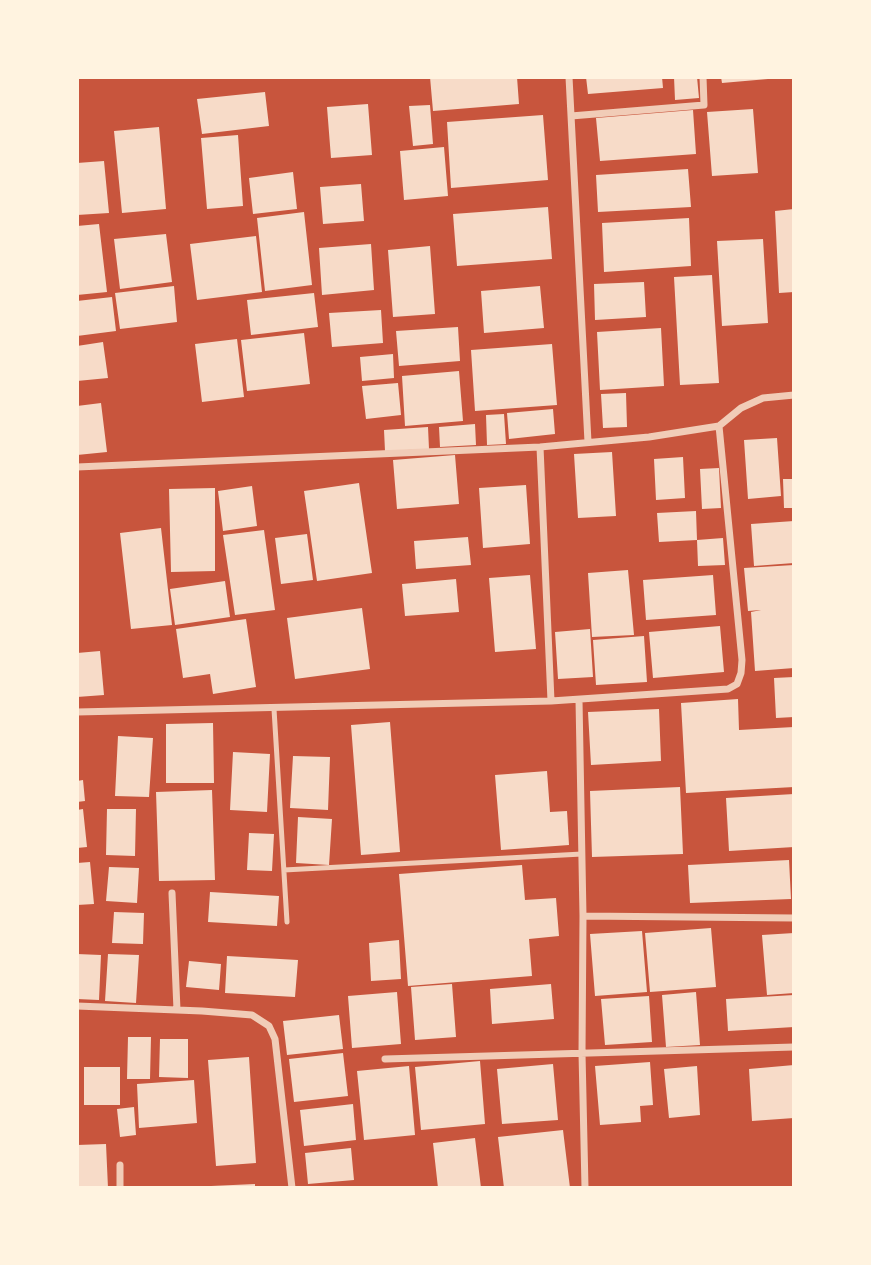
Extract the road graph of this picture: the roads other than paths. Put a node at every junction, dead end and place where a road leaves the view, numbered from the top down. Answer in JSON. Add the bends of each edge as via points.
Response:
{"nodes":[{"id":1,"x":569,"y":77,"type":"edge"},
{"id":2,"x":703,"y":77,"type":"edge"},
{"id":3,"x":571,"y":116,"type":"junction"},
{"id":4,"x":794,"y":395,"type":"edge"},
{"id":5,"x":719,"y":426,"type":"junction"},
{"id":6,"x":588,"y":442,"type":"junction"},
{"id":7,"x":541,"y":447,"type":"junction"},
{"id":8,"x":77,"y":467,"type":"edge"},
{"id":9,"x":579,"y":700,"type":"junction"},
{"id":10,"x":551,"y":701,"type":"junction"},
{"id":11,"x":274,"y":709,"type":"junction"},
{"id":12,"x":77,"y":712,"type":"edge"},
{"id":13,"x":582,"y":854,"type":"junction"},
{"id":14,"x":284,"y":870,"type":"junction"},
{"id":15,"x":172,"y":893,"type":"dead end"},
{"id":16,"x":583,"y":916,"type":"junction"},
{"id":17,"x":794,"y":918,"type":"edge"},
{"id":18,"x":287,"y":922,"type":"dead end"},
{"id":19,"x":77,"y":1006,"type":"edge"},
{"id":20,"x":177,"y":1010,"type":"junction"},
{"id":21,"x":794,"y":1047,"type":"edge"},
{"id":22,"x":582,"y":1054,"type":"junction"},
{"id":23,"x":385,"y":1059,"type":"dead end"},
{"id":24,"x":120,"y":1165,"type":"dead end"},
{"id":25,"x":120,"y":1188,"type":"edge"},
{"id":26,"x":292,"y":1188,"type":"edge"},
{"id":27,"x":585,"y":1188,"type":"edge"}],
"edges":[{"from":1,"to":3,"type":"street"},
{"from":2,"to":3,"type":"street","via":[[704,105]]},
{"from":3,"to":6,"type":"street"},
{"from":4,"to":5,"type":"street","via":[[762,398]]},
{"from":5,"to":6,"type":"street"},
{"from":5,"to":9,"type":"street","via":[[741,637],[737,684],[717,691]]},
{"from":6,"to":7,"type":"street"},
{"from":7,"to":8,"type":"street"},
{"from":7,"to":10,"type":"street"},
{"from":9,"to":10,"type":"street"},
{"from":9,"to":13,"type":"street"},
{"from":10,"to":11,"type":"street"},
{"from":11,"to":12,"type":"street"},
{"from":11,"to":14,"type":"lane"},
{"from":13,"to":14,"type":"lane"},
{"from":13,"to":16,"type":"street"},
{"from":14,"to":18,"type":"lane"},
{"from":15,"to":20,"type":"street"},
{"from":16,"to":17,"type":"street"},
{"from":16,"to":22,"type":"street"},
{"from":19,"to":20,"type":"street"},
{"from":20,"to":26,"type":"street","via":[[253,1015],[269,1026],[275,1039]]},
{"from":21,"to":22,"type":"street"},
{"from":22,"to":23,"type":"street"},
{"from":22,"to":27,"type":"street"},
{"from":24,"to":25,"type":"street"}]}
